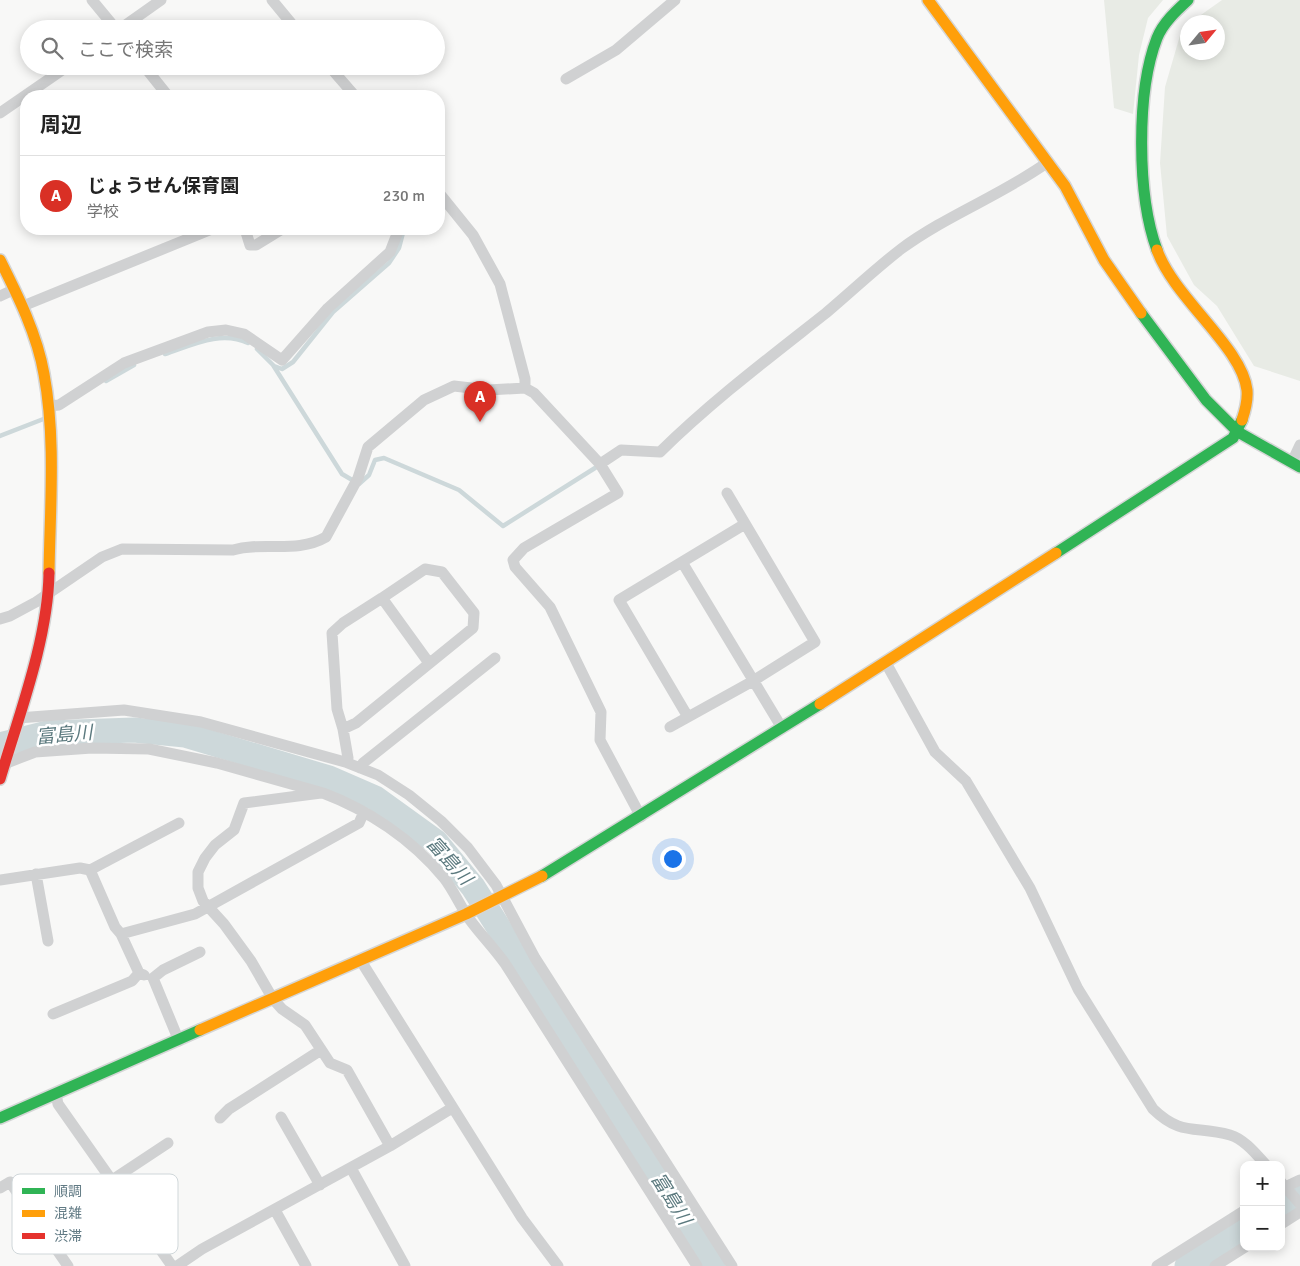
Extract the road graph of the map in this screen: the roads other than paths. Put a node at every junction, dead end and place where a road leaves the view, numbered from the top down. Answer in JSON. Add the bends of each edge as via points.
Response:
{"nodes":[{"id":1,"x":92,"y":0,"type":"edge"},
{"id":2,"x":161,"y":0,"type":"edge"},
{"id":3,"x":272,"y":0,"type":"edge"},
{"id":4,"x":675,"y":0,"type":"edge"},
{"id":5,"x":928,"y":0,"type":"edge"},
{"id":6,"x":1188,"y":0,"type":"edge"},
{"id":7,"x":109,"y":20,"type":"edge"},
{"id":8,"x":133,"y":20,"type":"edge"},
{"id":9,"x":289,"y":20,"type":"edge"},
{"id":10,"x":55,"y":75,"type":"edge"},
{"id":11,"x":151,"y":75,"type":"edge"},
{"id":12,"x":337,"y":75,"type":"edge"},
{"id":13,"x":566,"y":79,"type":"dead end"},
{"id":14,"x":33,"y":90,"type":"edge"},
{"id":15,"x":163,"y":90,"type":"edge"},
{"id":16,"x":350,"y":90,"type":"edge"},
{"id":17,"x":20,"y":99,"type":"edge"},
{"id":18,"x":0,"y":113,"type":"edge"},
{"id":19,"x":1048,"y":162,"type":"junction"},
{"id":20,"x":445,"y":200,"type":"edge"},
{"id":21,"x":197,"y":235,"type":"edge"},
{"id":22,"x":247,"y":235,"type":"edge"},
{"id":23,"x":272,"y":235,"type":"edge"},
{"id":24,"x":398,"y":235,"type":"edge"},
{"id":25,"x":0,"y":260,"type":"edge"},
{"id":26,"x":15,"y":290,"type":"junction"},
{"id":27,"x":0,"y":296,"type":"edge"},
{"id":28,"x":23,"y":306,"type":"junction"},
{"id":29,"x":525,"y":388,"type":"junction"},
{"id":30,"x":49,"y":406,"type":"junction"},
{"id":31,"x":1238,"y":432,"type":"junction"},
{"id":32,"x":1300,"y":445,"type":"edge"},
{"id":33,"x":600,"y":464,"type":"junction"},
{"id":34,"x":1296,"y":465,"type":"edge"},
{"id":35,"x":727,"y":493,"type":"dead end"},
{"id":36,"x":745,"y":524,"type":"junction"},
{"id":37,"x":682,"y":562,"type":"junction"},
{"id":38,"x":49,"y":594,"type":"junction"},
{"id":39,"x":382,"y":598,"type":"junction"},
{"id":40,"x":0,"y":619,"type":"edge"},
{"id":41,"x":494,"y":658,"type":"dead end"},
{"id":42,"x":430,"y":662,"type":"junction"},
{"id":43,"x":886,"y":663,"type":"junction"},
{"id":44,"x":753,"y":681,"type":"junction"},
{"id":45,"x":688,"y":717,"type":"junction"},
{"id":46,"x":16,"y":723,"type":"junction"},
{"id":47,"x":670,"y":727,"type":"dead end"},
{"id":48,"x":782,"y":728,"type":"junction"},
{"id":49,"x":344,"y":729,"type":"junction"},
{"id":50,"x":5,"y":761,"type":"junction"},
{"id":51,"x":345,"y":762,"type":"junction"},
{"id":52,"x":360,"y":768,"type":"junction"},
{"id":53,"x":0,"y":778,"type":"edge"},
{"id":54,"x":322,"y":792,"type":"junction"},
{"id":55,"x":364,"y":812,"type":"junction"},
{"id":56,"x":640,"y":817,"type":"junction"},
{"id":57,"x":179,"y":823,"type":"dead end"},
{"id":58,"x":90,"y":870,"type":"junction"},
{"id":59,"x":36,"y":874,"type":"junction"},
{"id":60,"x":0,"y":880,"type":"edge"},
{"id":61,"x":500,"y":897,"type":"junction"},
{"id":62,"x":208,"y":907,"type":"junction"},
{"id":63,"x":469,"y":913,"type":"junction"},
{"id":64,"x":121,"y":934,"type":"junction"},
{"id":65,"x":48,"y":941,"type":"dead end"},
{"id":66,"x":200,"y":952,"type":"dead end"},
{"id":67,"x":361,"y":961,"type":"junction"},
{"id":68,"x":139,"y":973,"type":"junction"},
{"id":69,"x":153,"y":978,"type":"junction"},
{"id":70,"x":273,"y":1000,"type":"junction"},
{"id":71,"x":53,"y":1014,"type":"dead end"},
{"id":72,"x":179,"y":1041,"type":"junction"},
{"id":73,"x":321,"y":1050,"type":"junction"},
{"id":74,"x":56,"y":1094,"type":"junction"},
{"id":75,"x":452,"y":1108,"type":"junction"},
{"id":76,"x":0,"y":1118,"type":"edge"},
{"id":77,"x":220,"y":1118,"type":"dead end"},
{"id":78,"x":281,"y":1118,"type":"dead end"},
{"id":79,"x":168,"y":1143,"type":"dead end"},
{"id":80,"x":390,"y":1146,"type":"junction"},
{"id":81,"x":1262,"y":1161,"type":"edge"},
{"id":82,"x":352,"y":1168,"type":"junction"},
{"id":83,"x":108,"y":1174,"type":"edge"},
{"id":84,"x":121,"y":1174,"type":"edge"},
{"id":85,"x":1300,"y":1180,"type":"edge"},
{"id":86,"x":12,"y":1185,"type":"edge"},
{"id":87,"x":320,"y":1185,"type":"junction"},
{"id":88,"x":1285,"y":1187,"type":"edge"},
{"id":89,"x":0,"y":1188,"type":"edge"},
{"id":90,"x":1285,"y":1188,"type":"edge"},
{"id":91,"x":1300,"y":1204,"type":"edge"},
{"id":92,"x":275,"y":1210,"type":"junction"},
{"id":93,"x":1300,"y":1212,"type":"edge"},
{"id":94,"x":1240,"y":1214,"type":"edge"},
{"id":95,"x":1285,"y":1221,"type":"edge"},
{"id":96,"x":1240,"y":1250,"type":"edge"},
{"id":97,"x":60,"y":1254,"type":"edge"},
{"id":98,"x":164,"y":1254,"type":"edge"},
{"id":99,"x":68,"y":1266,"type":"edge"},
{"id":100,"x":172,"y":1266,"type":"edge"},
{"id":101,"x":177,"y":1266,"type":"edge"},
{"id":102,"x":306,"y":1266,"type":"edge"},
{"id":103,"x":405,"y":1266,"type":"edge"},
{"id":104,"x":558,"y":1266,"type":"edge"},
{"id":105,"x":697,"y":1266,"type":"edge"},
{"id":106,"x":732,"y":1266,"type":"edge"},
{"id":107,"x":1157,"y":1266,"type":"edge"},
{"id":108,"x":1216,"y":1266,"type":"edge"}],
"edges":[{"from":1,"to":7,"type":"street"},
{"from":2,"to":8,"type":"street"},
{"from":3,"to":9,"type":"street"},
{"from":4,"to":13,"type":"street","via":[[616,50]]},
{"from":5,"to":19,"type":"street"},
{"from":6,"to":31,"type":"street","via":[[1169,17],[1157,38],[1148,66],[1143,100],[1145,205],[1151,237],[1162,265],[1243,376],[1247,396]]},
{"from":10,"to":14,"type":"street"},
{"from":11,"to":15,"type":"street"},
{"from":12,"to":16,"type":"street"},
{"from":17,"to":18,"type":"street"},
{"from":19,"to":31,"type":"street","via":[[1065,186],[1122,288],[1206,400]]},
{"from":19,"to":33,"type":"street","via":[[955,214],[901,249],[722,396],[660,452],[621,450]]},
{"from":20,"to":29,"type":"street","via":[[473,235],[500,284]]},
{"from":21,"to":28,"type":"street"},
{"from":22,"to":23,"type":"street","via":[[250,245],[256,245]]},
{"from":24,"to":30,"type":"street","via":[[390,252],[328,308],[282,360],[244,334],[226,330],[208,332],[124,363],[59,405]]},
{"from":25,"to":26,"type":"street"},
{"from":26,"to":27,"type":"street"},
{"from":26,"to":28,"type":"street"},
{"from":28,"to":30,"type":"street","via":[[44,372]]},
{"from":29,"to":33,"type":"street","via":[[534,393]]},
{"from":29,"to":38,"type":"street","via":[[488,390],[454,386],[424,400],[368,447],[326,537],[317,542],[283,548],[243,547],[233,550],[122,549],[102,557]]},
{"from":30,"to":38,"type":"street"},
{"from":31,"to":34,"type":"street"},
{"from":31,"to":43,"type":"street"},
{"from":32,"to":34,"type":"street"},
{"from":33,"to":56,"type":"street","via":[[618,493],[524,548],[513,560],[515,567],[550,607],[601,712],[600,740]]},
{"from":35,"to":36,"type":"street"},
{"from":36,"to":37,"type":"street"},
{"from":36,"to":44,"type":"street","via":[[815,642]]},
{"from":37,"to":44,"type":"street"},
{"from":37,"to":45,"type":"street","via":[[619,600]]},
{"from":38,"to":40,"type":"street"},
{"from":38,"to":46,"type":"street","via":[[40,641]]},
{"from":39,"to":42,"type":"street"},
{"from":39,"to":42,"type":"street","via":[[425,570],[442,572],[474,613],[473,628]]},
{"from":39,"to":49,"type":"street","via":[[343,622],[332,633],[337,709]]},
{"from":41,"to":52,"type":"street"},
{"from":42,"to":49,"type":"street","via":[[356,723]]},
{"from":43,"to":48,"type":"street"},
{"from":43,"to":81,"type":"street","via":[[935,752],[971,789],[1030,888],[1078,989],[1154,1109],[1168,1122],[1184,1128],[1231,1135],[1251,1148]]},
{"from":44,"to":45,"type":"street"},
{"from":44,"to":48,"type":"street"},
{"from":45,"to":47,"type":"street"},
{"from":46,"to":50,"type":"street"},
{"from":46,"to":51,"type":"street","via":[[124,710],[162,714]]},
{"from":48,"to":56,"type":"street"},
{"from":49,"to":51,"type":"street","via":[[348,758]]},
{"from":50,"to":53,"type":"street"},
{"from":50,"to":54,"type":"street","via":[[35,752],[92,748],[149,750],[208,761]]},
{"from":51,"to":52,"type":"street"},
{"from":52,"to":61,"type":"street","via":[[386,780],[441,821],[468,848]]},
{"from":54,"to":55,"type":"street"},
{"from":54,"to":62,"type":"street","via":[[244,803],[234,830],[215,845],[198,872],[198,888]]},
{"from":55,"to":62,"type":"street","via":[[359,823]]},
{"from":55,"to":63,"type":"street","via":[[418,851],[443,877]]},
{"from":56,"to":61,"type":"street","via":[[549,873]]},
{"from":57,"to":58,"type":"street"},
{"from":58,"to":59,"type":"street","via":[[80,868]]},
{"from":58,"to":64,"type":"street"},
{"from":59,"to":60,"type":"street"},
{"from":59,"to":65,"type":"street"},
{"from":61,"to":63,"type":"street"},
{"from":61,"to":106,"type":"street","via":[[535,958]]},
{"from":62,"to":64,"type":"street","via":[[195,914]]},
{"from":62,"to":70,"type":"street","via":[[251,961]]},
{"from":63,"to":67,"type":"street"},
{"from":63,"to":105,"type":"street","via":[[506,965]]},
{"from":64,"to":68,"type":"street"},
{"from":66,"to":69,"type":"street","via":[[162,970]]},
{"from":67,"to":70,"type":"street"},
{"from":67,"to":75,"type":"street"},
{"from":68,"to":69,"type":"street"},
{"from":68,"to":71,"type":"street","via":[[132,981]]},
{"from":69,"to":72,"type":"street"},
{"from":70,"to":72,"type":"street"},
{"from":70,"to":73,"type":"street","via":[[305,1025]]},
{"from":72,"to":74,"type":"street"},
{"from":73,"to":77,"type":"street","via":[[228,1109]]},
{"from":73,"to":80,"type":"street","via":[[330,1063],[347,1070]]},
{"from":74,"to":76,"type":"street"},
{"from":74,"to":83,"type":"street","via":[[58,1104]]},
{"from":75,"to":80,"type":"street"},
{"from":75,"to":104,"type":"street","via":[[522,1218]]},
{"from":78,"to":87,"type":"street"},
{"from":79,"to":84,"type":"street"},
{"from":80,"to":82,"type":"street"},
{"from":82,"to":87,"type":"street"},
{"from":82,"to":103,"type":"street"},
{"from":85,"to":88,"type":"street"},
{"from":86,"to":89,"type":"street","via":[[10,1182]]},
{"from":87,"to":92,"type":"street"},
{"from":90,"to":91,"type":"street"},
{"from":92,"to":101,"type":"street"},
{"from":92,"to":102,"type":"street"},
{"from":93,"to":95,"type":"street"},
{"from":94,"to":107,"type":"street"},
{"from":96,"to":108,"type":"street"},
{"from":97,"to":99,"type":"street"},
{"from":98,"to":100,"type":"street"}]}
